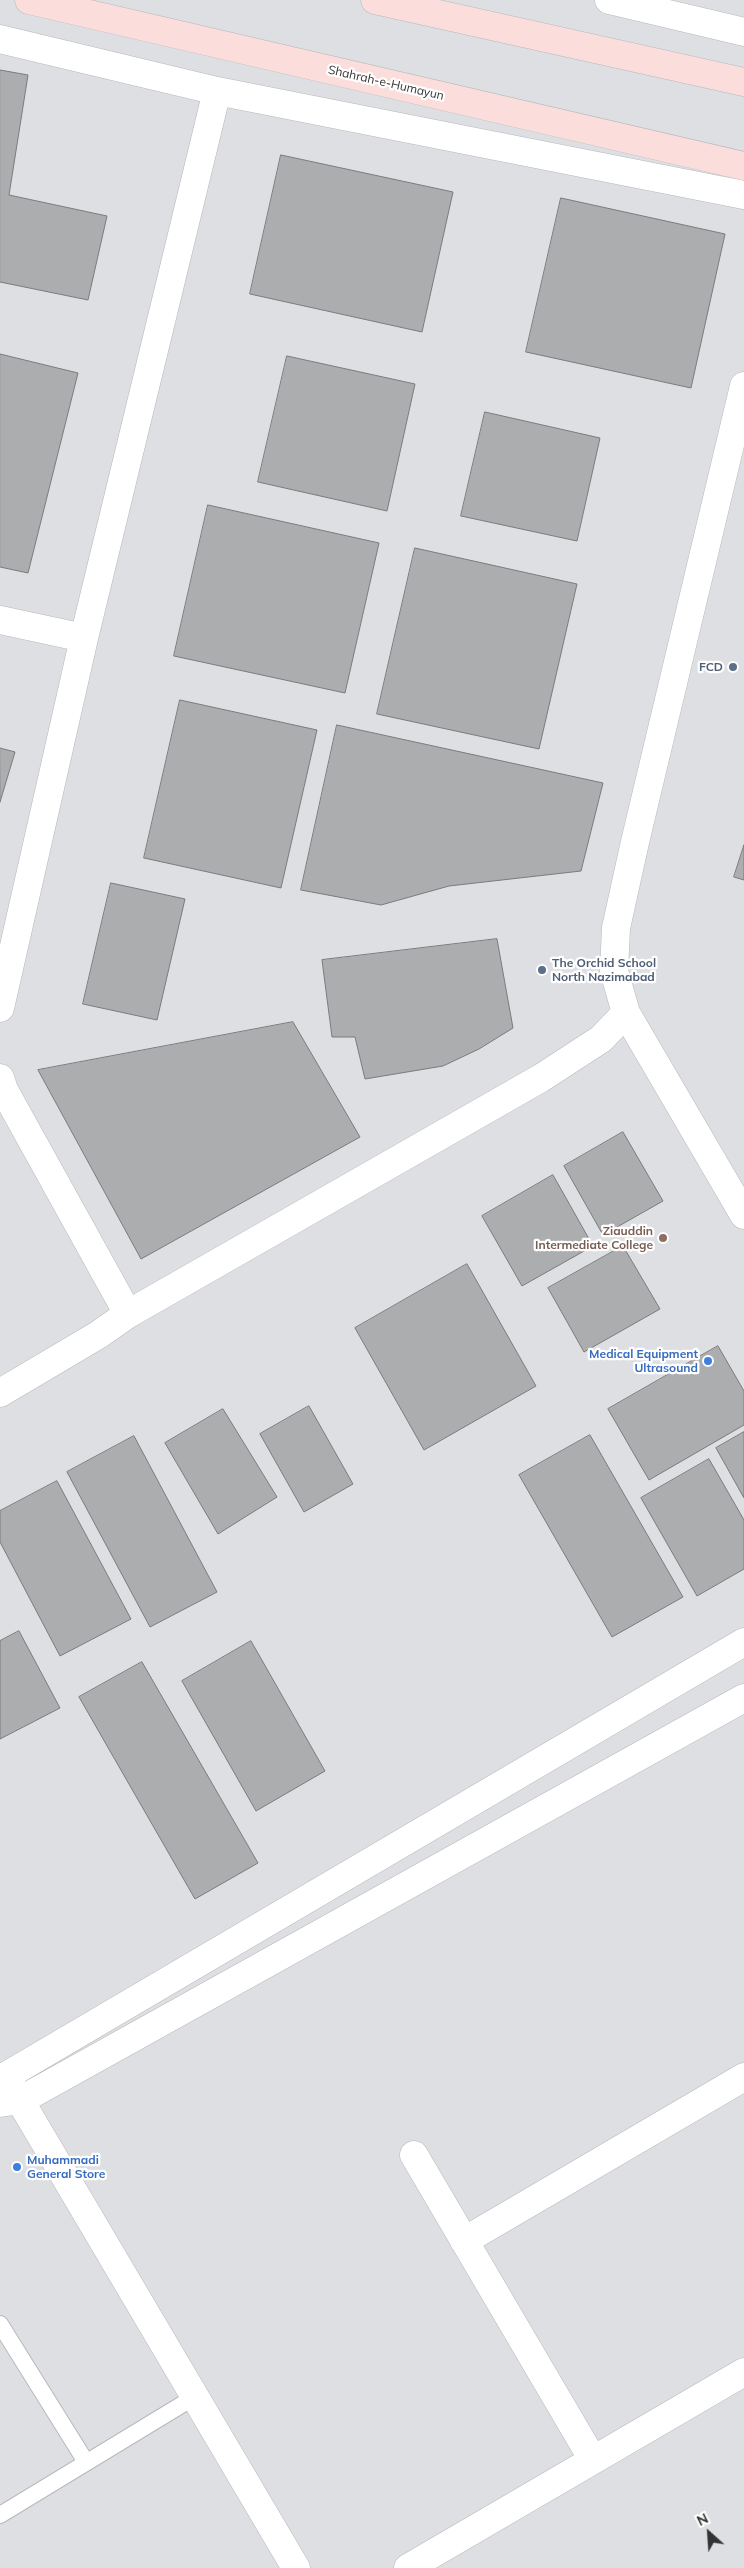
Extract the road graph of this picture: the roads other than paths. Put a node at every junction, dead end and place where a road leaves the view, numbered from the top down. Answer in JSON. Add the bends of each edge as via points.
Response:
{"nodes":[{"id":1,"x":29,"y":0,"type":"edge"},
{"id":2,"x":375,"y":0,"type":"edge"},
{"id":3,"x":609,"y":0,"type":"edge"},
{"id":4,"x":744,"y":32,"type":"edge"},
{"id":5,"x":0,"y":39,"type":"edge"},
{"id":6,"x":744,"y":82,"type":"edge"},
{"id":7,"x":217,"y":91,"type":"junction"},
{"id":8,"x":744,"y":166,"type":"edge"},
{"id":9,"x":744,"y":194,"type":"edge"},
{"id":10,"x":744,"y":386,"type":"edge"},
{"id":11,"x":0,"y":620,"type":"edge"},
{"id":12,"x":84,"y":638,"type":"junction"},
{"id":13,"x":0,"y":1008,"type":"edge"},
{"id":14,"x":626,"y":1013,"type":"junction"},
{"id":15,"x":0,"y":1078,"type":"edge"},
{"id":16,"x":744,"y":1216,"type":"edge"},
{"id":17,"x":128,"y":1314,"type":"junction"},
{"id":18,"x":0,"y":1393,"type":"edge"},
{"id":19,"x":744,"y":1642,"type":"edge"},
{"id":20,"x":744,"y":1698,"type":"edge"},
{"id":21,"x":744,"y":2077,"type":"edge"},
{"id":22,"x":5,"y":2090,"type":"edge"},
{"id":23,"x":414,"y":2155,"type":"dead end"},
{"id":24,"x":464,"y":2241,"type":"junction"},
{"id":25,"x":0,"y":2324,"type":"edge"},
{"id":26,"x":742,"y":2376,"type":"edge"},
{"id":27,"x":196,"y":2396,"type":"junction"},
{"id":28,"x":593,"y":2460,"type":"junction"},
{"id":29,"x":86,"y":2462,"type":"junction"},
{"id":30,"x":0,"y":2515,"type":"edge"},
{"id":31,"x":289,"y":2566,"type":"edge"},
{"id":32,"x":408,"y":2568,"type":"edge"}],
"edges":[{"from":1,"to":8,"type":"main road","name":"Shahrah-e-Humayun"},
{"from":2,"to":6,"type":"main road"},
{"from":3,"to":4,"type":"street"},
{"from":5,"to":7,"type":"street"},
{"from":7,"to":9,"type":"street"},
{"from":7,"to":12,"type":"street"},
{"from":10,"to":14,"type":"street","via":[[616,928],[614,970]]},
{"from":11,"to":12,"type":"street"},
{"from":12,"to":13,"type":"street"},
{"from":14,"to":16,"type":"street"},
{"from":14,"to":17,"type":"street","via":[[601,1039],[542,1078]]},
{"from":15,"to":17,"type":"street"},
{"from":17,"to":18,"type":"street"},
{"from":19,"to":22,"type":"street"},
{"from":20,"to":22,"type":"street"},
{"from":21,"to":24,"type":"street"},
{"from":22,"to":27,"type":"street"},
{"from":23,"to":24,"type":"street"},
{"from":24,"to":28,"type":"street"},
{"from":25,"to":29,"type":"lane"},
{"from":26,"to":28,"type":"street"},
{"from":27,"to":29,"type":"lane"},
{"from":27,"to":31,"type":"street"},
{"from":28,"to":32,"type":"street"},
{"from":29,"to":30,"type":"lane"}]}
